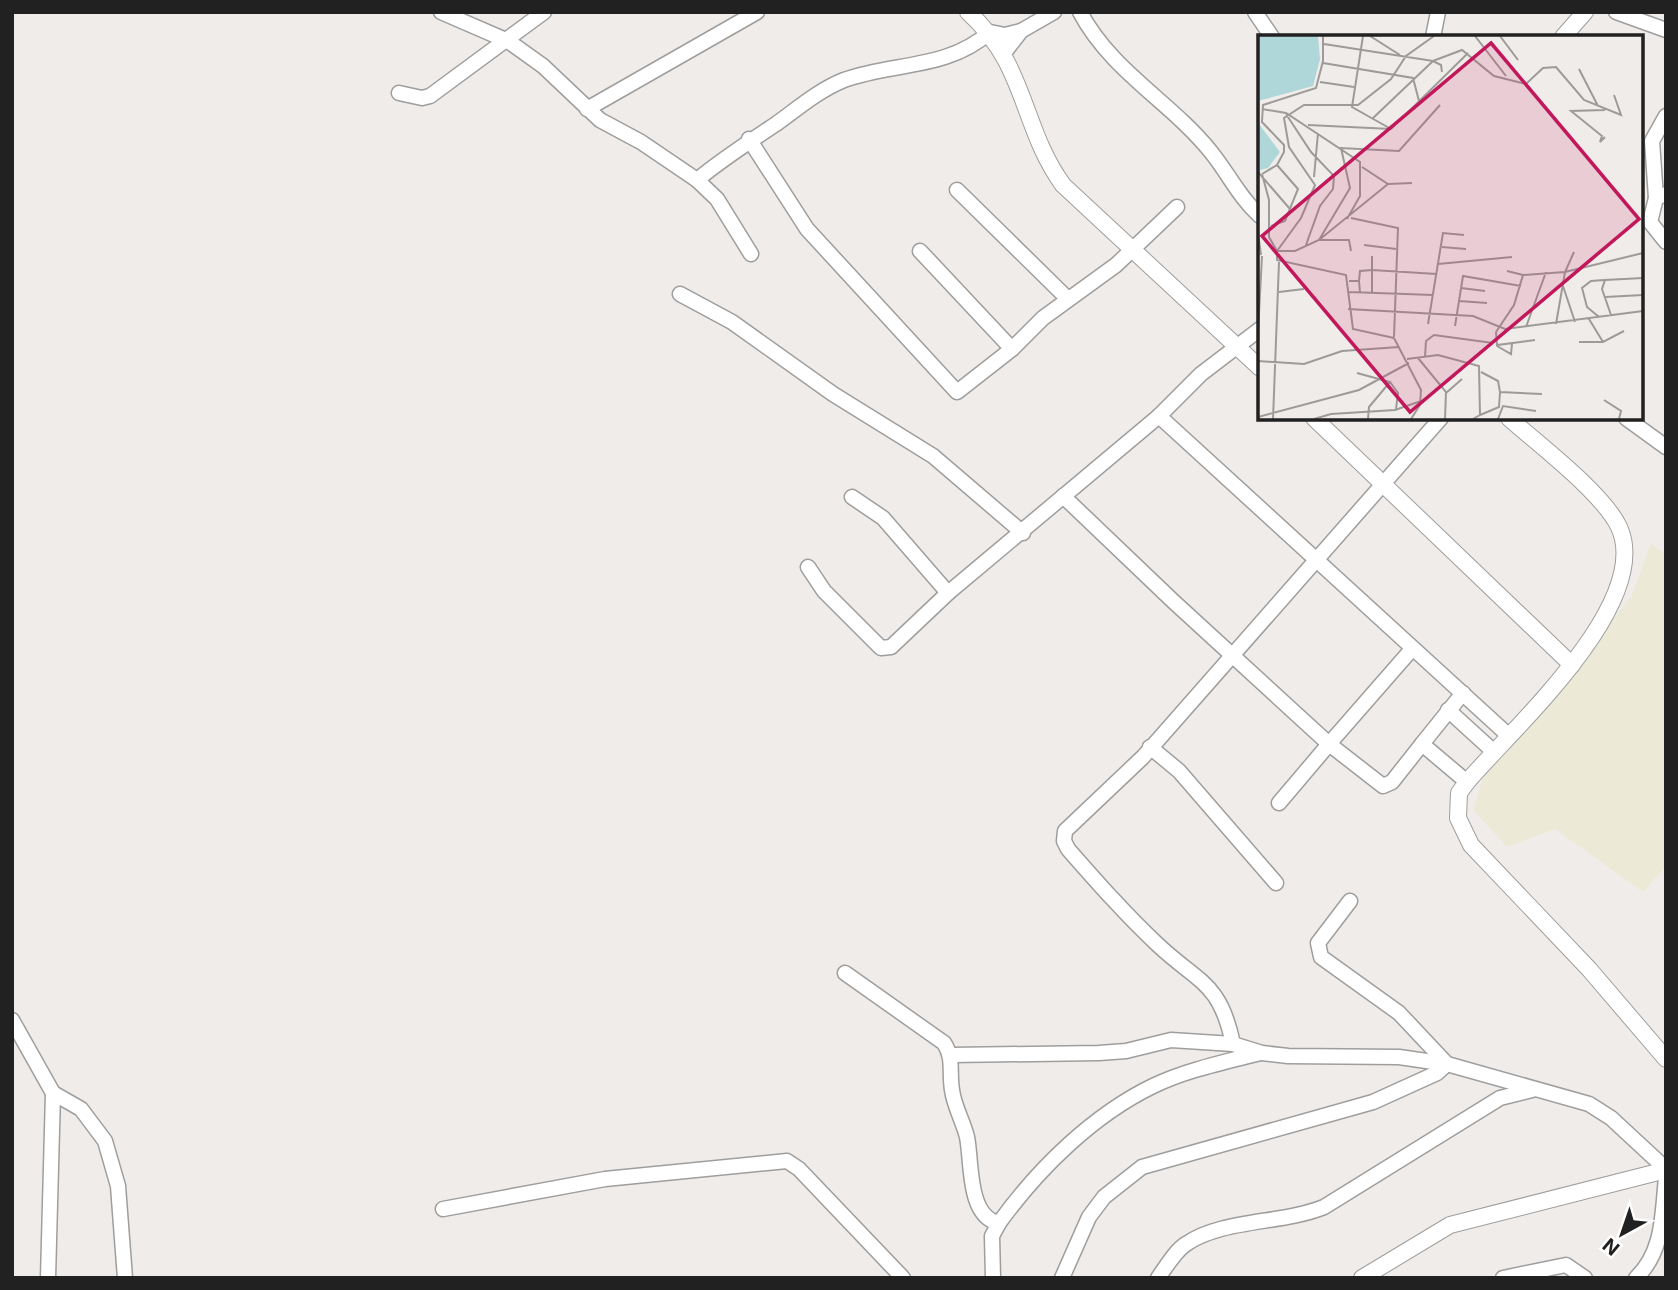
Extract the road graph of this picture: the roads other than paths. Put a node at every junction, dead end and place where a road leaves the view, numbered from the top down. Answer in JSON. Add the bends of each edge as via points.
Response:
{"nodes":[{"id":1,"x":544,"y":12,"type":"edge"},
{"id":2,"x":757,"y":12,"type":"edge"},
{"id":3,"x":968,"y":12,"type":"edge"},
{"id":4,"x":1054,"y":12,"type":"edge"},
{"id":5,"x":1080,"y":12,"type":"edge"},
{"id":6,"x":1255,"y":12,"type":"edge"},
{"id":7,"x":1438,"y":12,"type":"edge"},
{"id":8,"x":1585,"y":12,"type":"edge"},
{"id":9,"x":1616,"y":12,"type":"edge"},
{"id":10,"x":448,"y":14,"type":"edge"},
{"id":11,"x":1666,"y":30,"type":"edge"},
{"id":12,"x":1021,"y":31,"type":"junction"},
{"id":13,"x":990,"y":32,"type":"junction"},
{"id":14,"x":1271,"y":35,"type":"edge"},
{"id":15,"x":1433,"y":35,"type":"edge"},
{"id":16,"x":1565,"y":35,"type":"edge"},
{"id":17,"x":508,"y":41,"type":"junction"},
{"id":18,"x":1004,"y":53,"type":"junction"},
{"id":19,"x":399,"y":93,"type":"dead end"},
{"id":20,"x":587,"y":109,"type":"junction"},
{"id":21,"x":1666,"y":116,"type":"edge"},
{"id":22,"x":749,"y":139,"type":"junction"},
{"id":23,"x":697,"y":180,"type":"junction"},
{"id":24,"x":957,"y":190,"type":"dead end"},
{"id":25,"x":1661,"y":196,"type":"edge"},
{"id":26,"x":1177,"y":207,"type":"dead end"},
{"id":27,"x":1258,"y":214,"type":"edge"},
{"id":28,"x":1646,"y":222,"type":"edge"},
{"id":29,"x":1666,"y":227,"type":"edge"},
{"id":30,"x":1666,"y":242,"type":"edge"},
{"id":31,"x":920,"y":251,"type":"dead end"},
{"id":32,"x":1131,"y":251,"type":"junction"},
{"id":33,"x":751,"y":254,"type":"dead end"},
{"id":34,"x":680,"y":294,"type":"dead end"},
{"id":35,"x":1068,"y":299,"type":"junction"},
{"id":36,"x":1258,"y":330,"type":"edge"},
{"id":37,"x":1238,"y":347,"type":"junction"},
{"id":38,"x":1012,"y":349,"type":"junction"},
{"id":39,"x":1258,"y":366,"type":"edge"},
{"id":40,"x":1158,"y":416,"type":"junction"},
{"id":41,"x":1316,"y":420,"type":"edge"},
{"id":42,"x":1439,"y":420,"type":"edge"},
{"id":43,"x":1511,"y":420,"type":"edge"},
{"id":44,"x":1629,"y":420,"type":"edge"},
{"id":45,"x":1666,"y":447,"type":"edge"},
{"id":46,"x":1383,"y":482,"type":"junction"},
{"id":47,"x":1063,"y":496,"type":"junction"},
{"id":48,"x":852,"y":498,"type":"dead end"},
{"id":49,"x":1023,"y":533,"type":"junction"},
{"id":50,"x":1317,"y":558,"type":"junction"},
{"id":51,"x":808,"y":568,"type":"dead end"},
{"id":52,"x":948,"y":593,"type":"junction"},
{"id":53,"x":1412,"y":649,"type":"junction"},
{"id":54,"x":1235,"y":655,"type":"junction"},
{"id":55,"x":1572,"y":665,"type":"junction"},
{"id":56,"x":1463,"y":693,"type":"junction"},
{"id":57,"x":1448,"y":710,"type":"junction"},
{"id":58,"x":1508,"y":735,"type":"junction"},
{"id":59,"x":1329,"y":744,"type":"junction"},
{"id":60,"x":1422,"y":744,"type":"junction"},
{"id":61,"x":1150,"y":747,"type":"junction"},
{"id":62,"x":1493,"y":751,"type":"junction"},
{"id":63,"x":1467,"y":782,"type":"junction"},
{"id":64,"x":1279,"y":803,"type":"dead end"},
{"id":65,"x":1276,"y":883,"type":"dead end"},
{"id":66,"x":1350,"y":901,"type":"dead end"},
{"id":67,"x":845,"y":973,"type":"dead end"},
{"id":68,"x":12,"y":1020,"type":"edge"},
{"id":69,"x":1233,"y":1044,"type":"junction"},
{"id":70,"x":1262,"y":1053,"type":"junction"},
{"id":71,"x":952,"y":1055,"type":"junction"},
{"id":72,"x":1666,"y":1059,"type":"edge"},
{"id":73,"x":1447,"y":1064,"type":"junction"},
{"id":74,"x":1539,"y":1089,"type":"junction"},
{"id":75,"x":53,"y":1093,"type":"junction"},
{"id":76,"x":1666,"y":1170,"type":"edge"},
{"id":77,"x":1666,"y":1178,"type":"edge"},
{"id":78,"x":443,"y":1209,"type":"dead end"},
{"id":79,"x":999,"y":1223,"type":"junction"},
{"id":80,"x":48,"y":1278,"type":"edge"},
{"id":81,"x":125,"y":1278,"type":"edge"},
{"id":82,"x":902,"y":1278,"type":"edge"},
{"id":83,"x":993,"y":1278,"type":"edge"},
{"id":84,"x":1062,"y":1278,"type":"edge"},
{"id":85,"x":1158,"y":1278,"type":"edge"},
{"id":86,"x":1362,"y":1278,"type":"edge"},
{"id":87,"x":1503,"y":1278,"type":"edge"},
{"id":88,"x":1586,"y":1278,"type":"edge"},
{"id":89,"x":1636,"y":1278,"type":"edge"}],
"edges":[{"from":1,"to":17,"type":"street"},
{"from":2,"to":20,"type":"street"},
{"from":3,"to":13,"type":"street"},
{"from":4,"to":12,"type":"street"},
{"from":5,"to":27,"type":"street","via":[[1095,39],[1211,152]]},
{"from":6,"to":14,"type":"street"},
{"from":7,"to":15,"type":"street"},
{"from":8,"to":16,"type":"street"},
{"from":9,"to":11,"type":"street"},
{"from":10,"to":17,"type":"street"},
{"from":12,"to":13,"type":"street"},
{"from":12,"to":18,"type":"street"},
{"from":13,"to":18,"type":"street"},
{"from":13,"to":22,"type":"street","via":[[978,43],[949,55],[845,80]]},
{"from":17,"to":19,"type":"street","via":[[430,96]]},
{"from":17,"to":20,"type":"street","via":[[543,66]]},
{"from":18,"to":32,"type":"street","via":[[1055,173]]},
{"from":20,"to":23,"type":"street"},
{"from":21,"to":25,"type":"street","via":[[1652,141]]},
{"from":22,"to":23,"type":"street"},
{"from":22,"to":38,"type":"street","via":[[807,229],[953,390],[961,392]]},
{"from":23,"to":33,"type":"street","via":[[717,199]]},
{"from":24,"to":35,"type":"street"},
{"from":25,"to":28,"type":"street"},
{"from":26,"to":32,"type":"street"},
{"from":28,"to":29,"type":"street"},
{"from":28,"to":30,"type":"street"},
{"from":31,"to":38,"type":"street"},
{"from":32,"to":35,"type":"street"},
{"from":32,"to":37,"type":"street"},
{"from":34,"to":49,"type":"street","via":[[732,322],[844,401],[933,456]]},
{"from":35,"to":38,"type":"street"},
{"from":36,"to":37,"type":"street"},
{"from":37,"to":39,"type":"street"},
{"from":37,"to":40,"type":"street","via":[[1201,374]]},
{"from":40,"to":47,"type":"street"},
{"from":40,"to":50,"type":"street"},
{"from":41,"to":46,"type":"street"},
{"from":42,"to":46,"type":"street"},
{"from":43,"to":55,"type":"street","via":[[1592,494],[1619,526],[1624,540],[1624,559],[1612,602],[1603,623]]},
{"from":44,"to":45,"type":"street"},
{"from":46,"to":50,"type":"street"},
{"from":46,"to":55,"type":"street"},
{"from":47,"to":49,"type":"street"},
{"from":47,"to":54,"type":"street"},
{"from":48,"to":52,"type":"street","via":[[883,518]]},
{"from":49,"to":52,"type":"street"},
{"from":50,"to":53,"type":"street"},
{"from":50,"to":54,"type":"street"},
{"from":51,"to":52,"type":"street","via":[[824,591],[881,648],[891,647]]},
{"from":53,"to":56,"type":"street"},
{"from":53,"to":59,"type":"street"},
{"from":54,"to":59,"type":"street"},
{"from":54,"to":61,"type":"street"},
{"from":55,"to":58,"type":"street"},
{"from":56,"to":57,"type":"street"},
{"from":56,"to":58,"type":"street"},
{"from":57,"to":60,"type":"street"},
{"from":57,"to":62,"type":"street"},
{"from":58,"to":62,"type":"street"},
{"from":59,"to":60,"type":"street","via":[[1383,786],[1392,782]]},
{"from":59,"to":64,"type":"street"},
{"from":60,"to":63,"type":"street"},
{"from":61,"to":65,"type":"street","via":[[1186,779]]},
{"from":61,"to":69,"type":"street","via":[[1065,831],[1064,841],[1132,919],[1215,995]]},
{"from":62,"to":63,"type":"street"},
{"from":63,"to":72,"type":"street","via":[[1459,793],[1458,818],[1471,845],[1589,969]]},
{"from":66,"to":73,"type":"street","via":[[1318,943],[1321,957],[1399,1013]]},
{"from":67,"to":71,"type":"street","via":[[944,1043]]},
{"from":68,"to":75,"type":"street"},
{"from":69,"to":70,"type":"street"},
{"from":69,"to":71,"type":"street","via":[[1171,1040],[1099,1053]]},
{"from":70,"to":73,"type":"street","via":[[1399,1056]]},
{"from":70,"to":79,"type":"street","via":[[1155,1084],[1115,1106],[1080,1134]]},
{"from":71,"to":79,"type":"street","via":[[952,1090],[967,1135],[981,1210],[991,1222]]},
{"from":73,"to":74,"type":"street"},
{"from":73,"to":84,"type":"street","via":[[1373,1102],[1142,1167],[1104,1197],[1089,1217]]},
{"from":74,"to":76,"type":"street","via":[[1600,1110]]},
{"from":74,"to":85,"type":"street","via":[[1500,1098],[1324,1207],[1202,1234],[1183,1245]]},
{"from":75,"to":80,"type":"street"},
{"from":75,"to":81,"type":"street","via":[[81,1109],[105,1141],[118,1186]]},
{"from":76,"to":86,"type":"street","via":[[1450,1225]]},
{"from":77,"to":89,"type":"street","via":[[1657,1246]]},
{"from":78,"to":82,"type":"street","via":[[605,1179],[787,1161]]},
{"from":79,"to":83,"type":"street","via":[[992,1236]]},
{"from":87,"to":88,"type":"street","via":[[1566,1265]]}]}
